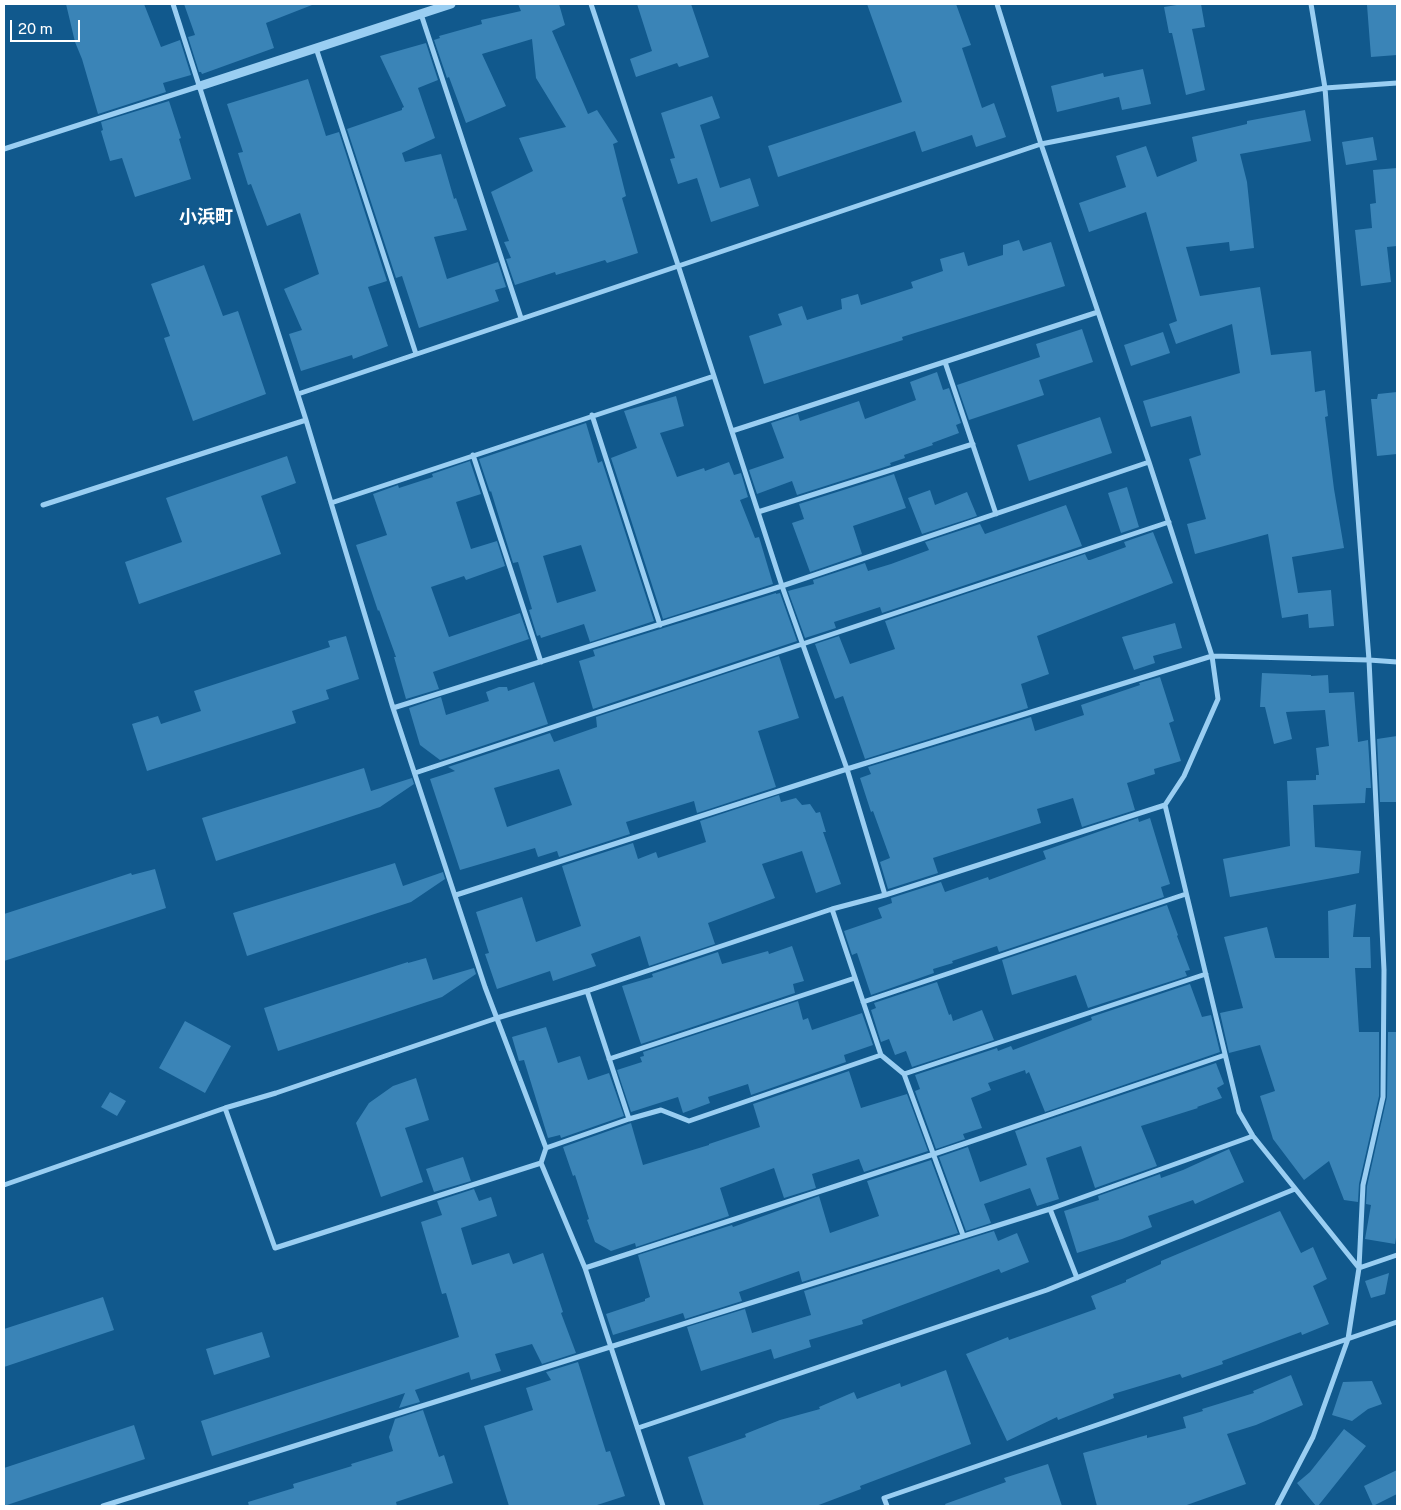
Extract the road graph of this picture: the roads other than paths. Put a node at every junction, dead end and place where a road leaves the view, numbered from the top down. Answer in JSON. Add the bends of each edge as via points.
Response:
{"nodes":[{"id":1,"x":173,"y":4,"type":"edge"},
{"id":2,"x":451,"y":4,"type":"edge"},
{"id":3,"x":591,"y":4,"type":"edge"},
{"id":4,"x":996,"y":4,"type":"edge"},
{"id":5,"x":1311,"y":4,"type":"edge"},
{"id":6,"x":421,"y":14,"type":"junction"},
{"id":7,"x":316,"y":48,"type":"junction"},
{"id":8,"x":1397,"y":83,"type":"edge"},
{"id":9,"x":200,"y":86,"type":"junction"},
{"id":10,"x":1325,"y":88,"type":"junction"},
{"id":11,"x":1041,"y":144,"type":"junction"},
{"id":12,"x":4,"y":150,"type":"edge"},
{"id":13,"x":678,"y":265,"type":"junction"},
{"id":14,"x":1098,"y":312,"type":"junction"},
{"id":15,"x":520,"y":318,"type":"junction"},
{"id":16,"x":416,"y":354,"type":"junction"},
{"id":17,"x":945,"y":362,"type":"junction"},
{"id":18,"x":714,"y":376,"type":"junction"},
{"id":19,"x":298,"y":394,"type":"junction"},
{"id":20,"x":592,"y":415,"type":"junction"},
{"id":21,"x":306,"y":420,"type":"junction"},
{"id":22,"x":732,"y":431,"type":"junction"},
{"id":23,"x":973,"y":444,"type":"junction"},
{"id":24,"x":472,"y":455,"type":"junction"},
{"id":25,"x":1149,"y":462,"type":"junction"},
{"id":26,"x":331,"y":502,"type":"junction"},
{"id":27,"x":43,"y":505,"type":"dead end"},
{"id":28,"x":758,"y":512,"type":"junction"},
{"id":29,"x":996,"y":514,"type":"junction"},
{"id":30,"x":1169,"y":522,"type":"junction"},
{"id":31,"x":782,"y":586,"type":"junction"},
{"id":32,"x":660,"y":625,"type":"junction"},
{"id":33,"x":802,"y":644,"type":"junction"},
{"id":34,"x":1212,"y":656,"type":"junction"},
{"id":35,"x":1369,"y":660,"type":"junction"},
{"id":36,"x":541,"y":662,"type":"junction"},
{"id":37,"x":1397,"y":662,"type":"edge"},
{"id":38,"x":394,"y":708,"type":"junction"},
{"id":39,"x":847,"y":768,"type":"junction"},
{"id":40,"x":415,"y":773,"type":"junction"},
{"id":41,"x":1165,"y":804,"type":"junction"},
{"id":42,"x":1186,"y":894,"type":"junction"},
{"id":43,"x":456,"y":895,"type":"junction"},
{"id":44,"x":885,"y":895,"type":"junction"},
{"id":45,"x":832,"y":910,"type":"junction"},
{"id":46,"x":1206,"y":974,"type":"junction"},
{"id":47,"x":855,"y":978,"type":"junction"},
{"id":48,"x":587,"y":991,"type":"junction"},
{"id":49,"x":863,"y":1002,"type":"junction"},
{"id":50,"x":497,"y":1018,"type":"junction"},
{"id":51,"x":881,"y":1055,"type":"junction"},
{"id":52,"x":1225,"y":1055,"type":"junction"},
{"id":53,"x":609,"y":1059,"type":"junction"},
{"id":54,"x":904,"y":1074,"type":"junction"},
{"id":55,"x":225,"y":1108,"type":"junction"},
{"id":56,"x":629,"y":1119,"type":"junction"},
{"id":57,"x":1253,"y":1136,"type":"junction"},
{"id":58,"x":546,"y":1148,"type":"junction"},
{"id":59,"x":934,"y":1154,"type":"junction"},
{"id":60,"x":541,"y":1162,"type":"junction"},
{"id":61,"x":4,"y":1185,"type":"edge"},
{"id":62,"x":1295,"y":1189,"type":"junction"},
{"id":63,"x":1050,"y":1209,"type":"junction"},
{"id":64,"x":964,"y":1235,"type":"junction"},
{"id":65,"x":1397,"y":1255,"type":"edge"},
{"id":66,"x":585,"y":1268,"type":"junction"},
{"id":67,"x":1359,"y":1268,"type":"junction"},
{"id":68,"x":1077,"y":1278,"type":"junction"},
{"id":69,"x":1397,"y":1322,"type":"edge"},
{"id":70,"x":1348,"y":1339,"type":"junction"},
{"id":71,"x":610,"y":1347,"type":"junction"},
{"id":72,"x":638,"y":1428,"type":"junction"},
{"id":73,"x":104,"y":1506,"type":"edge"},
{"id":74,"x":664,"y":1506,"type":"edge"},
{"id":75,"x":887,"y":1506,"type":"edge"},
{"id":76,"x":1277,"y":1506,"type":"edge"}],
"edges":[{"from":1,"to":9,"type":"street"},
{"from":2,"to":6,"type":"street"},
{"from":3,"to":13,"type":"street"},
{"from":4,"to":11,"type":"street"},
{"from":5,"to":10,"type":"street"},
{"from":6,"to":7,"type":"street"},
{"from":6,"to":15,"type":"street"},
{"from":7,"to":9,"type":"street"},
{"from":7,"to":16,"type":"street"},
{"from":8,"to":10,"type":"street"},
{"from":9,"to":12,"type":"street"},
{"from":9,"to":19,"type":"street"},
{"from":10,"to":11,"type":"street"},
{"from":10,"to":35,"type":"street"},
{"from":11,"to":13,"type":"street"},
{"from":11,"to":14,"type":"street"},
{"from":13,"to":15,"type":"street"},
{"from":13,"to":18,"type":"street"},
{"from":14,"to":17,"type":"street"},
{"from":14,"to":25,"type":"street"},
{"from":15,"to":16,"type":"street"},
{"from":16,"to":19,"type":"street"},
{"from":17,"to":22,"type":"street"},
{"from":17,"to":23,"type":"street"},
{"from":18,"to":20,"type":"street"},
{"from":18,"to":22,"type":"street"},
{"from":19,"to":21,"type":"street"},
{"from":20,"to":24,"type":"street"},
{"from":20,"to":32,"type":"street"},
{"from":21,"to":26,"type":"street"},
{"from":21,"to":27,"type":"street"},
{"from":22,"to":28,"type":"street"},
{"from":23,"to":28,"type":"street"},
{"from":23,"to":29,"type":"street"},
{"from":24,"to":26,"type":"street"},
{"from":24,"to":36,"type":"street"},
{"from":25,"to":29,"type":"street"},
{"from":25,"to":30,"type":"street"},
{"from":26,"to":38,"type":"street"},
{"from":28,"to":31,"type":"street"},
{"from":29,"to":31,"type":"street"},
{"from":30,"to":33,"type":"street"},
{"from":30,"to":34,"type":"street"},
{"from":31,"to":32,"type":"street"},
{"from":31,"to":33,"type":"street"},
{"from":32,"to":36,"type":"street"},
{"from":33,"to":39,"type":"street"},
{"from":33,"to":40,"type":"street"},
{"from":34,"to":35,"type":"street"},
{"from":34,"to":39,"type":"street"},
{"from":34,"to":41,"type":"street","via":[[1218,699],[1184,776]]},
{"from":35,"to":37,"type":"street"},
{"from":35,"to":67,"type":"street","via":[[1384,970],[1383,1097],[1363,1185]]},
{"from":36,"to":38,"type":"street"},
{"from":38,"to":40,"type":"street"},
{"from":39,"to":43,"type":"street"},
{"from":39,"to":44,"type":"street"},
{"from":40,"to":43,"type":"street"},
{"from":41,"to":42,"type":"street"},
{"from":41,"to":44,"type":"street"},
{"from":42,"to":46,"type":"street"},
{"from":42,"to":49,"type":"street"},
{"from":43,"to":50,"type":"street"},
{"from":44,"to":45,"type":"street"},
{"from":45,"to":47,"type":"street"},
{"from":45,"to":48,"type":"street"},
{"from":46,"to":52,"type":"street"},
{"from":46,"to":54,"type":"street"},
{"from":47,"to":49,"type":"street"},
{"from":47,"to":53,"type":"street"},
{"from":48,"to":50,"type":"street"},
{"from":48,"to":53,"type":"street"},
{"from":49,"to":51,"type":"street"},
{"from":50,"to":55,"type":"street"},
{"from":50,"to":58,"type":"street"},
{"from":51,"to":54,"type":"street"},
{"from":51,"to":56,"type":"street","via":[[689,1121],[661,1110]]},
{"from":52,"to":57,"type":"street","via":[[1239,1112]]},
{"from":52,"to":59,"type":"street"},
{"from":53,"to":56,"type":"street"},
{"from":54,"to":59,"type":"street"},
{"from":55,"to":60,"type":"street","via":[[275,1248]]},
{"from":55,"to":61,"type":"street"},
{"from":56,"to":58,"type":"street"},
{"from":57,"to":62,"type":"street"},
{"from":57,"to":63,"type":"street"},
{"from":58,"to":60,"type":"street"},
{"from":59,"to":64,"type":"street"},
{"from":59,"to":66,"type":"street"},
{"from":60,"to":66,"type":"street"},
{"from":62,"to":67,"type":"street"},
{"from":62,"to":68,"type":"street"},
{"from":63,"to":64,"type":"street"},
{"from":63,"to":68,"type":"street"},
{"from":64,"to":71,"type":"street"},
{"from":65,"to":67,"type":"street"},
{"from":66,"to":71,"type":"street"},
{"from":67,"to":70,"type":"street"},
{"from":68,"to":72,"type":"street"},
{"from":69,"to":70,"type":"street"},
{"from":70,"to":75,"type":"street","via":[[884,1498]]},
{"from":70,"to":76,"type":"street","via":[[1313,1437]]},
{"from":71,"to":72,"type":"street"},
{"from":71,"to":73,"type":"street"},
{"from":72,"to":74,"type":"street"}]}
